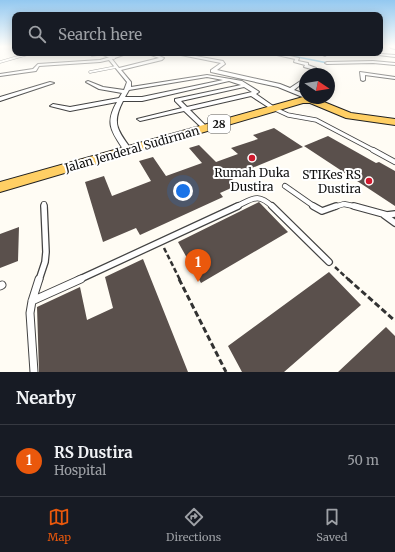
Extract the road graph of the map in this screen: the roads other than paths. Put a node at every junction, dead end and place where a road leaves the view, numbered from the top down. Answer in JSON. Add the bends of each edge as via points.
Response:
{"nodes":[{"id":1,"x":55,"y":64,"type":"edge"},
{"id":2,"x":115,"y":64,"type":"edge"},
{"id":3,"x":133,"y":64,"type":"edge"},
{"id":4,"x":221,"y":64,"type":"edge"},
{"id":5,"x":307,"y":64,"type":"edge"},
{"id":6,"x":17,"y":68,"type":"dead end"},
{"id":7,"x":117,"y":68,"type":"junction"},
{"id":8,"x":314,"y":68,"type":"edge"},
{"id":9,"x":0,"y":70,"type":"edge"},
{"id":10,"x":90,"y":72,"type":"dead end"},
{"id":11,"x":0,"y":75,"type":"edge"},
{"id":12,"x":395,"y":78,"type":"edge"},
{"id":13,"x":231,"y":80,"type":"junction"},
{"id":14,"x":363,"y":80,"type":"dead end"},
{"id":15,"x":176,"y":81,"type":"junction"},
{"id":16,"x":88,"y":82,"type":"dead end"},
{"id":17,"x":52,"y":83,"type":"dead end"},
{"id":18,"x":299,"y":84,"type":"edge"},
{"id":19,"x":246,"y":85,"type":"junction"},
{"id":20,"x":186,"y":89,"type":"junction"},
{"id":21,"x":126,"y":90,"type":"junction"},
{"id":22,"x":291,"y":90,"type":"junction"},
{"id":23,"x":252,"y":94,"type":"junction"},
{"id":24,"x":299,"y":94,"type":"edge"},
{"id":25,"x":195,"y":96,"type":"junction"},
{"id":26,"x":0,"y":99,"type":"edge"},
{"id":27,"x":120,"y":100,"type":"junction"},
{"id":28,"x":299,"y":101,"type":"edge"},
{"id":29,"x":322,"y":104,"type":"edge"},
{"id":30,"x":54,"y":106,"type":"dead end"},
{"id":31,"x":273,"y":108,"type":"junction"},
{"id":32,"x":186,"y":109,"type":"junction"},
{"id":33,"x":140,"y":119,"type":"dead end"},
{"id":34,"x":395,"y":122,"type":"edge"},
{"id":35,"x":205,"y":128,"type":"junction"},
{"id":36,"x":128,"y":150,"type":"junction"},
{"id":37,"x":395,"y":162,"type":"edge"},
{"id":38,"x":285,"y":186,"type":"dead end"},
{"id":39,"x":0,"y":187,"type":"edge"},
{"id":40,"x":44,"y":204,"type":"dead end"},
{"id":41,"x":382,"y":214,"type":"junction"},
{"id":42,"x":395,"y":214,"type":"edge"},
{"id":43,"x":395,"y":223,"type":"edge"},
{"id":44,"x":329,"y":262,"type":"road end"},
{"id":45,"x":32,"y":301,"type":"junction"},
{"id":46,"x":34,"y":372,"type":"edge"}],
"edges":[{"from":1,"to":11,"type":"street","via":[[38,65],[34,70]]},
{"from":2,"to":7,"type":"street"},
{"from":3,"to":7,"type":"street"},
{"from":4,"to":22,"type":"street","via":[[213,70],[214,72],[251,78]]},
{"from":5,"to":8,"type":"street"},
{"from":6,"to":9,"type":"street"},
{"from":7,"to":10,"type":"lane"},
{"from":7,"to":21,"type":"street","via":[[129,82]]},
{"from":12,"to":14,"type":"street","via":[[362,74]]},
{"from":13,"to":15,"type":"street","via":[[206,76]]},
{"from":13,"to":19,"type":"street"},
{"from":13,"to":20,"type":"street"},
{"from":15,"to":20,"type":"street"},
{"from":15,"to":21,"type":"street"},
{"from":16,"to":21,"type":"street","via":[[111,91]]},
{"from":17,"to":26,"type":"street"},
{"from":18,"to":22,"type":"street"},
{"from":19,"to":23,"type":"street","via":[[256,91]]},
{"from":19,"to":25,"type":"street"},
{"from":20,"to":25,"type":"street"},
{"from":20,"to":27,"type":"street","via":[[140,99]]},
{"from":21,"to":27,"type":"street"},
{"from":22,"to":24,"type":"street"},
{"from":23,"to":31,"type":"street"},
{"from":23,"to":32,"type":"street"},
{"from":25,"to":32,"type":"street","via":[[177,100]]},
{"from":27,"to":30,"type":"street","via":[[70,109]]},
{"from":27,"to":36,"type":"street","via":[[112,123],[114,131]]},
{"from":28,"to":31,"type":"main road","name":"Jalan Jenderal Sudirman","number":"28"},
{"from":29,"to":34,"type":"main road","via":[[343,114]]},
{"from":31,"to":35,"type":"main road","name":"Jalan Jenderal Sudirman","number":"28"},
{"from":31,"to":37,"type":"lane","via":[[288,115],[316,120]]},
{"from":32,"to":33,"type":"street"},
{"from":32,"to":35,"type":"street"},
{"from":35,"to":36,"type":"main road","name":"Jalan Jenderal Sudirman","number":"28"},
{"from":36,"to":39,"type":"main road","name":"Jalan Jenderal Sudirman","number":"28"},
{"from":38,"to":41,"type":"lane","via":[[318,210],[330,210],[338,204],[344,204]]},
{"from":40,"to":45,"type":"lane","via":[[45,262]]},
{"from":41,"to":42,"type":"lane"},
{"from":41,"to":43,"type":"lane"},
{"from":44,"to":45,"type":"lane","via":[[260,198]]},
{"from":45,"to":46,"type":"lane","via":[[30,313]]}]}
